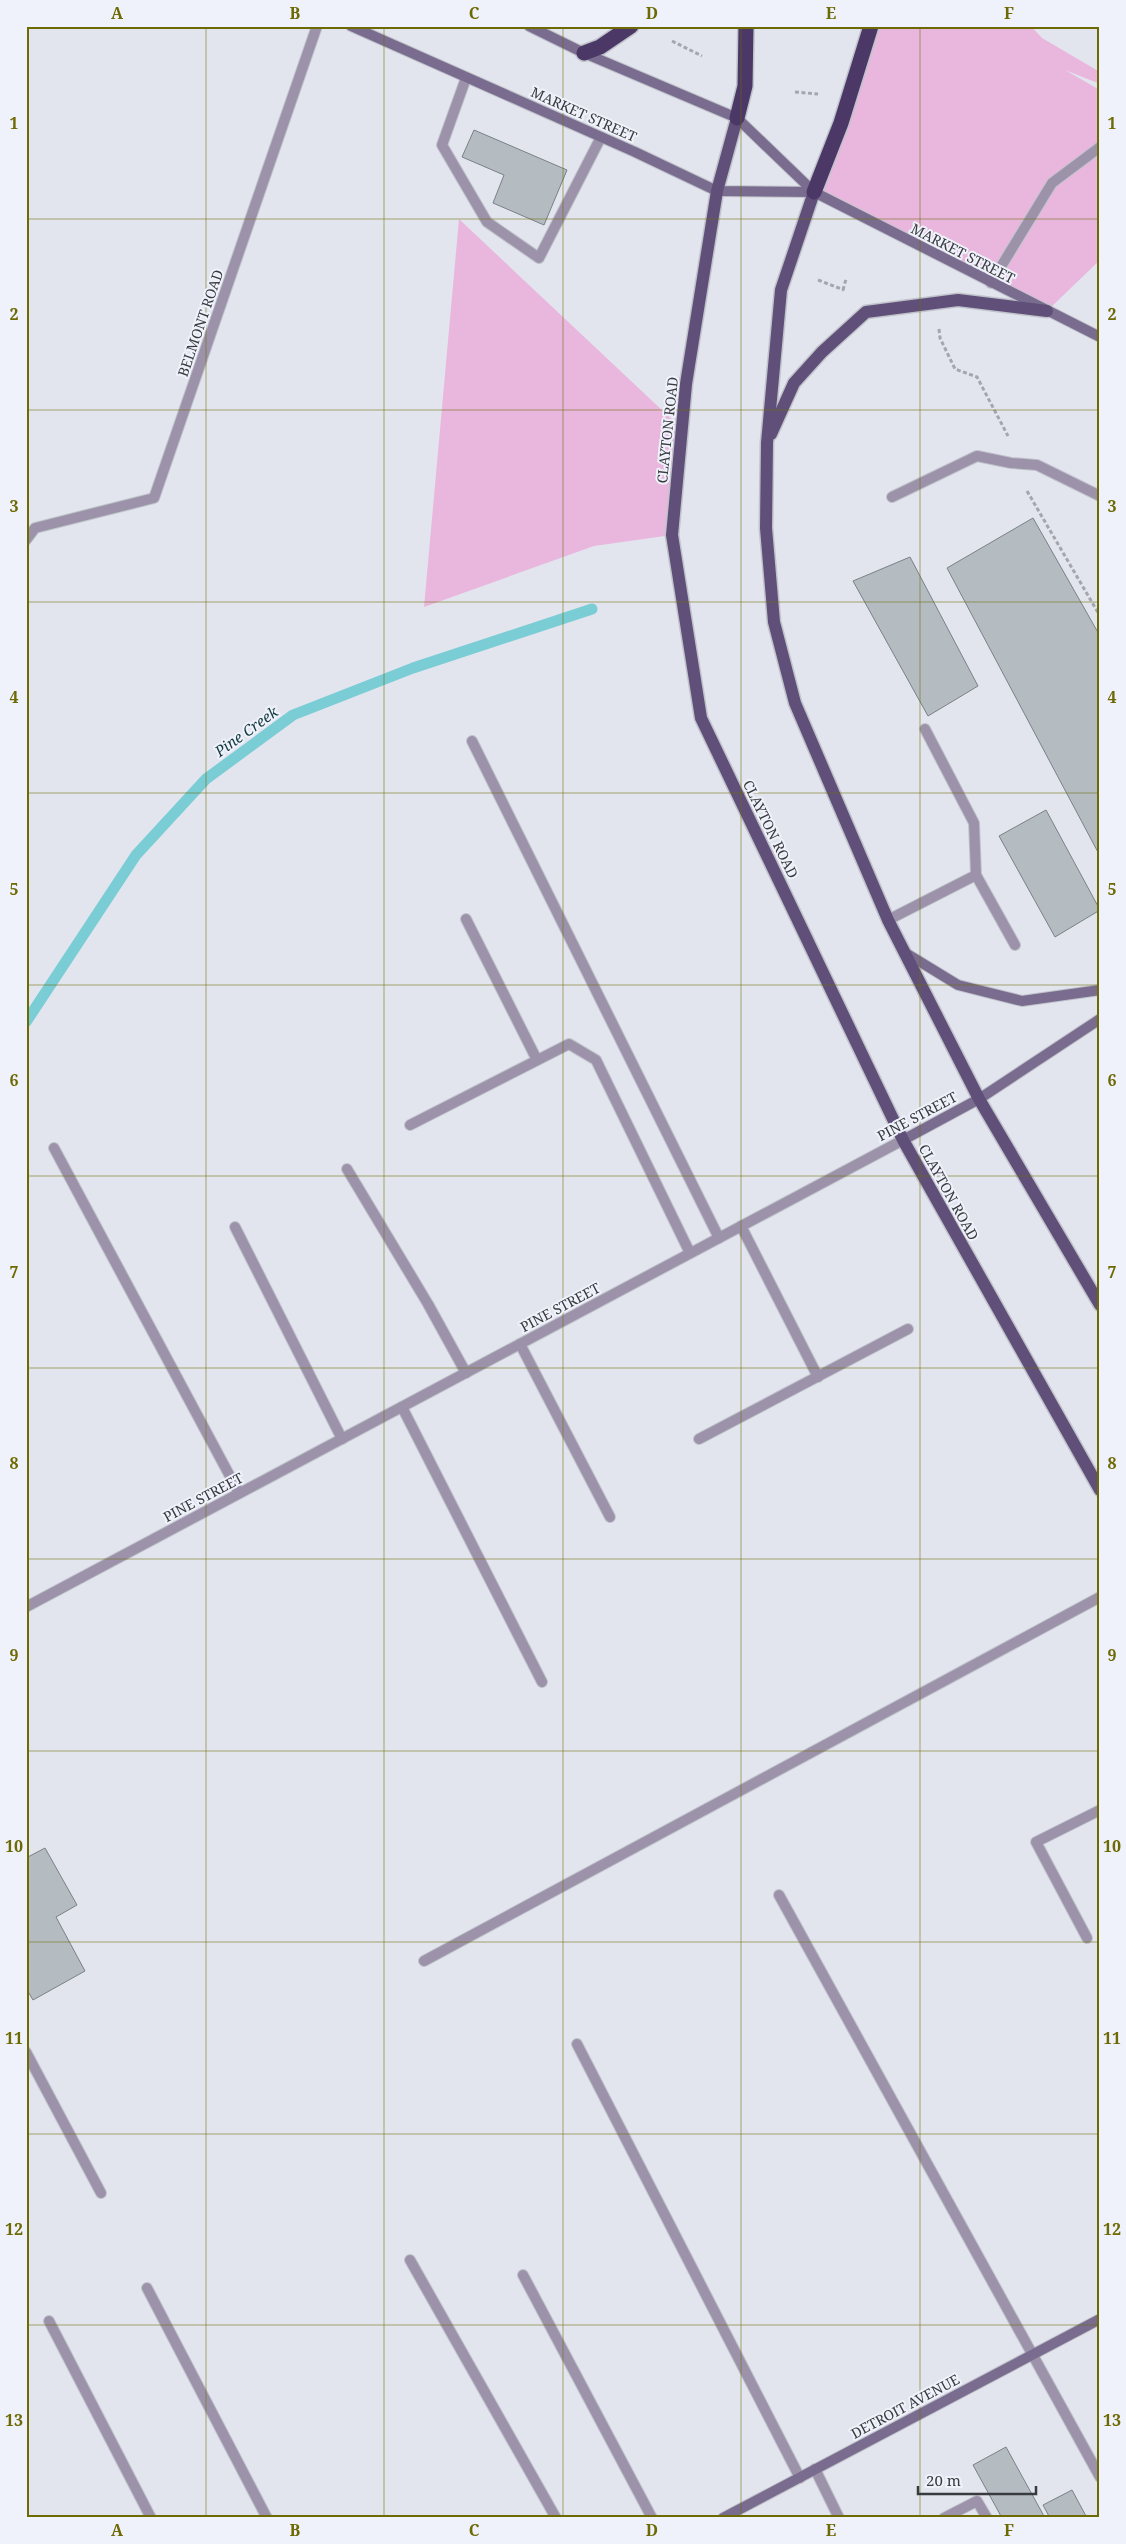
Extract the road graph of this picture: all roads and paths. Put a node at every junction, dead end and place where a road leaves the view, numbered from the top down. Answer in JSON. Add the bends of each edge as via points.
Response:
{"nodes":[{"id":1,"x":317,"y":26,"type":"edge"},
{"id":2,"x":351,"y":26,"type":"edge"},
{"id":3,"x":528,"y":26,"type":"edge"},
{"id":4,"x":631,"y":26,"type":"edge"},
{"id":5,"x":746,"y":26,"type":"edge"},
{"id":6,"x":872,"y":26,"type":"edge"},
{"id":7,"x":672,"y":41,"type":"dead end"},
{"id":8,"x":584,"y":53,"type":"junction"},
{"id":9,"x":702,"y":56,"type":"dead end"},
{"id":10,"x":466,"y":78,"type":"junction"},
{"id":11,"x":795,"y":92,"type":"dead end"},
{"id":12,"x":818,"y":94,"type":"dead end"},
{"id":13,"x":737,"y":118,"type":"junction"},
{"id":14,"x":600,"y":137,"type":"junction"},
{"id":15,"x":1100,"y":147,"type":"edge"},
{"id":16,"x":717,"y":191,"type":"junction"},
{"id":17,"x":814,"y":192,"type":"junction"},
{"id":18,"x":846,"y":279,"type":"dead end"},
{"id":19,"x":818,"y":280,"type":"dead end"},
{"id":20,"x":991,"y":283,"type":"junction"},
{"id":21,"x":844,"y":290,"type":"junction"},
{"id":22,"x":842,"y":297,"type":"dead end"},
{"id":23,"x":1047,"y":311,"type":"junction"},
{"id":24,"x":1100,"y":337,"type":"edge"},
{"id":25,"x":767,"y":443,"type":"junction"},
{"id":26,"x":1100,"y":496,"type":"edge"},
{"id":27,"x":892,"y":497,"type":"dead end"},
{"id":28,"x":26,"y":520,"type":"edge"},
{"id":29,"x":35,"y":528,"type":"junction"},
{"id":30,"x":26,"y":540,"type":"edge"},
{"id":31,"x":924,"y":729,"type":"dead end"},
{"id":32,"x":472,"y":741,"type":"dead end"},
{"id":33,"x":976,"y":875,"type":"junction"},
{"id":34,"x":466,"y":919,"type":"dead end"},
{"id":35,"x":888,"y":920,"type":"junction"},
{"id":36,"x":1015,"y":945,"type":"dead end"},
{"id":37,"x":904,"y":952,"type":"junction"},
{"id":38,"x":1100,"y":990,"type":"edge"},
{"id":39,"x":1100,"y":1019,"type":"edge"},
{"id":40,"x":537,"y":1060,"type":"junction"},
{"id":41,"x":979,"y":1099,"type":"junction"},
{"id":42,"x":410,"y":1125,"type":"dead end"},
{"id":43,"x":903,"y":1140,"type":"junction"},
{"id":44,"x":54,"y":1148,"type":"dead end"},
{"id":45,"x":347,"y":1169,"type":"dead end"},
{"id":46,"x":741,"y":1226,"type":"junction"},
{"id":47,"x":236,"y":1227,"type":"dead end"},
{"id":48,"x":719,"y":1238,"type":"junction"},
{"id":49,"x":690,"y":1253,"type":"junction"},
{"id":50,"x":1100,"y":1305,"type":"edge"},
{"id":51,"x":908,"y":1329,"type":"dead end"},
{"id":52,"x":520,"y":1344,"type":"junction"},
{"id":53,"x":466,"y":1373,"type":"junction"},
{"id":54,"x":818,"y":1377,"type":"junction"},
{"id":55,"x":402,"y":1407,"type":"junction"},
{"id":56,"x":342,"y":1439,"type":"junction"},
{"id":57,"x":699,"y":1439,"type":"dead end"},
{"id":58,"x":1100,"y":1490,"type":"edge"},
{"id":59,"x":239,"y":1493,"type":"junction"},
{"id":60,"x":610,"y":1517,"type":"dead end"},
{"id":61,"x":1100,"y":1597,"type":"edge"},
{"id":62,"x":26,"y":1607,"type":"edge"},
{"id":63,"x":542,"y":1682,"type":"dead end"},
{"id":64,"x":1100,"y":1810,"type":"edge"},
{"id":65,"x":779,"y":1895,"type":"dead end"},
{"id":66,"x":1087,"y":1938,"type":"dead end"},
{"id":67,"x":424,"y":1961,"type":"dead end"},
{"id":68,"x":576,"y":2044,"type":"dead end"},
{"id":69,"x":26,"y":2052,"type":"edge"},
{"id":70,"x":101,"y":2193,"type":"dead end"},
{"id":71,"x":410,"y":2260,"type":"dead end"},
{"id":72,"x":523,"y":2275,"type":"dead end"},
{"id":73,"x":147,"y":2288,"type":"dead end"},
{"id":74,"x":1100,"y":2318,"type":"edge"},
{"id":75,"x":49,"y":2321,"type":"dead end"},
{"id":76,"x":1034,"y":2354,"type":"junction"},
{"id":77,"x":815,"y":2470,"type":"junction"},
{"id":78,"x":1100,"y":2477,"type":"edge"},
{"id":79,"x":800,"y":2478,"type":"junction"},
{"id":80,"x":151,"y":2518,"type":"edge"},
{"id":81,"x":267,"y":2518,"type":"edge"},
{"id":82,"x":556,"y":2518,"type":"edge"},
{"id":83,"x":652,"y":2518,"type":"edge"},
{"id":84,"x":724,"y":2518,"type":"edge"},
{"id":85,"x":839,"y":2518,"type":"edge"},
{"id":86,"x":944,"y":2518,"type":"edge"},
{"id":87,"x":987,"y":2518,"type":"edge"}],
"edges":[{"from":1,"to":29,"type":"street","name":"BELMONT ROAD","via":[[154,498]]},
{"from":2,"to":10,"type":"street","name":"MARKET STREET"},
{"from":3,"to":8,"type":"street","name":"MARKET STREET"},
{"from":4,"to":8,"type":"highway"},
{"from":5,"to":13,"type":"highway","via":[[745,86]]},
{"from":6,"to":17,"type":"highway","via":[[841,124]]},
{"from":7,"to":9,"type":"path"},
{"from":8,"to":13,"type":"street","name":"MARKET STREET"},
{"from":10,"to":14,"type":"street","name":"MARKET STREET"},
{"from":10,"to":14,"type":"street","via":[[442,145],[488,222],[539,258]]},
{"from":11,"to":12,"type":"path"},
{"from":13,"to":16,"type":"main road","name":"CLAYTON ROAD"},
{"from":13,"to":17,"type":"street","name":"MARKET STREET"},
{"from":14,"to":16,"type":"street","name":"MARKET STREET"},
{"from":15,"to":20,"type":"street","via":[[1052,183]]},
{"from":16,"to":17,"type":"street","name":"MARKET STREET"},
{"from":16,"to":43,"type":"main road","name":"CLAYTON ROAD","via":[[686,384],[672,535],[701,718]]},
{"from":17,"to":20,"type":"street","name":"MARKET STREET"},
{"from":17,"to":25,"type":"main road","via":[[781,290]]},
{"from":18,"to":21,"type":"path"},
{"from":19,"to":21,"type":"path"},
{"from":20,"to":23,"type":"street","name":"MARKET STREET"},
{"from":21,"to":22,"type":"path"},
{"from":23,"to":24,"type":"street","name":"MARKET STREET"},
{"from":23,"to":25,"type":"main road","via":[[958,300],[866,312],[794,383]]},
{"from":25,"to":35,"type":"main road","via":[[766,528],[774,622],[795,703]]},
{"from":26,"to":27,"type":"street","via":[[1037,465],[1011,464],[977,456]]},
{"from":28,"to":29,"type":"street"},
{"from":29,"to":30,"type":"street"},
{"from":31,"to":33,"type":"street","via":[[974,823]]},
{"from":32,"to":48,"type":"street"},
{"from":33,"to":35,"type":"street"},
{"from":33,"to":36,"type":"street"},
{"from":34,"to":40,"type":"street"},
{"from":35,"to":37,"type":"main road"},
{"from":37,"to":38,"type":"street","via":[[958,985],[1022,1001]]},
{"from":37,"to":41,"type":"main road"},
{"from":39,"to":41,"type":"street","name":"PINE STREET"},
{"from":40,"to":42,"type":"street"},
{"from":40,"to":49,"type":"street","via":[[569,1044],[596,1060]]},
{"from":41,"to":43,"type":"street","name":"PINE STREET"},
{"from":41,"to":50,"type":"main road"},
{"from":43,"to":46,"type":"street","name":"PINE STREET"},
{"from":43,"to":58,"type":"main road","name":"CLAYTON ROAD"},
{"from":44,"to":59,"type":"street"},
{"from":45,"to":53,"type":"street"},
{"from":46,"to":48,"type":"street","name":"PINE STREET"},
{"from":46,"to":54,"type":"street"},
{"from":47,"to":56,"type":"street"},
{"from":48,"to":49,"type":"street","name":"PINE STREET"},
{"from":49,"to":52,"type":"street","name":"PINE STREET"},
{"from":51,"to":54,"type":"street"},
{"from":52,"to":53,"type":"street","name":"PINE STREET"},
{"from":52,"to":60,"type":"street"},
{"from":53,"to":55,"type":"street","name":"PINE STREET"},
{"from":54,"to":57,"type":"street"},
{"from":55,"to":56,"type":"street","name":"PINE STREET"},
{"from":55,"to":63,"type":"street"},
{"from":56,"to":59,"type":"street","name":"PINE STREET"},
{"from":59,"to":62,"type":"street","name":"PINE STREET"},
{"from":61,"to":67,"type":"street"},
{"from":64,"to":66,"type":"street","via":[[1036,1842]]},
{"from":65,"to":76,"type":"street"},
{"from":68,"to":79,"type":"street"},
{"from":69,"to":70,"type":"street"},
{"from":71,"to":82,"type":"street"},
{"from":72,"to":83,"type":"street"},
{"from":73,"to":81,"type":"street"},
{"from":74,"to":76,"type":"street","name":"DETROIT AVENUE"},
{"from":75,"to":80,"type":"street"},
{"from":76,"to":77,"type":"street","name":"DETROIT AVENUE"},
{"from":76,"to":78,"type":"street"},
{"from":77,"to":79,"type":"street","name":"DETROIT AVENUE"},
{"from":77,"to":85,"type":"street"},
{"from":79,"to":84,"type":"street","name":"DETROIT AVENUE"},
{"from":86,"to":87,"type":"street","via":[[977,2501]]}]}
